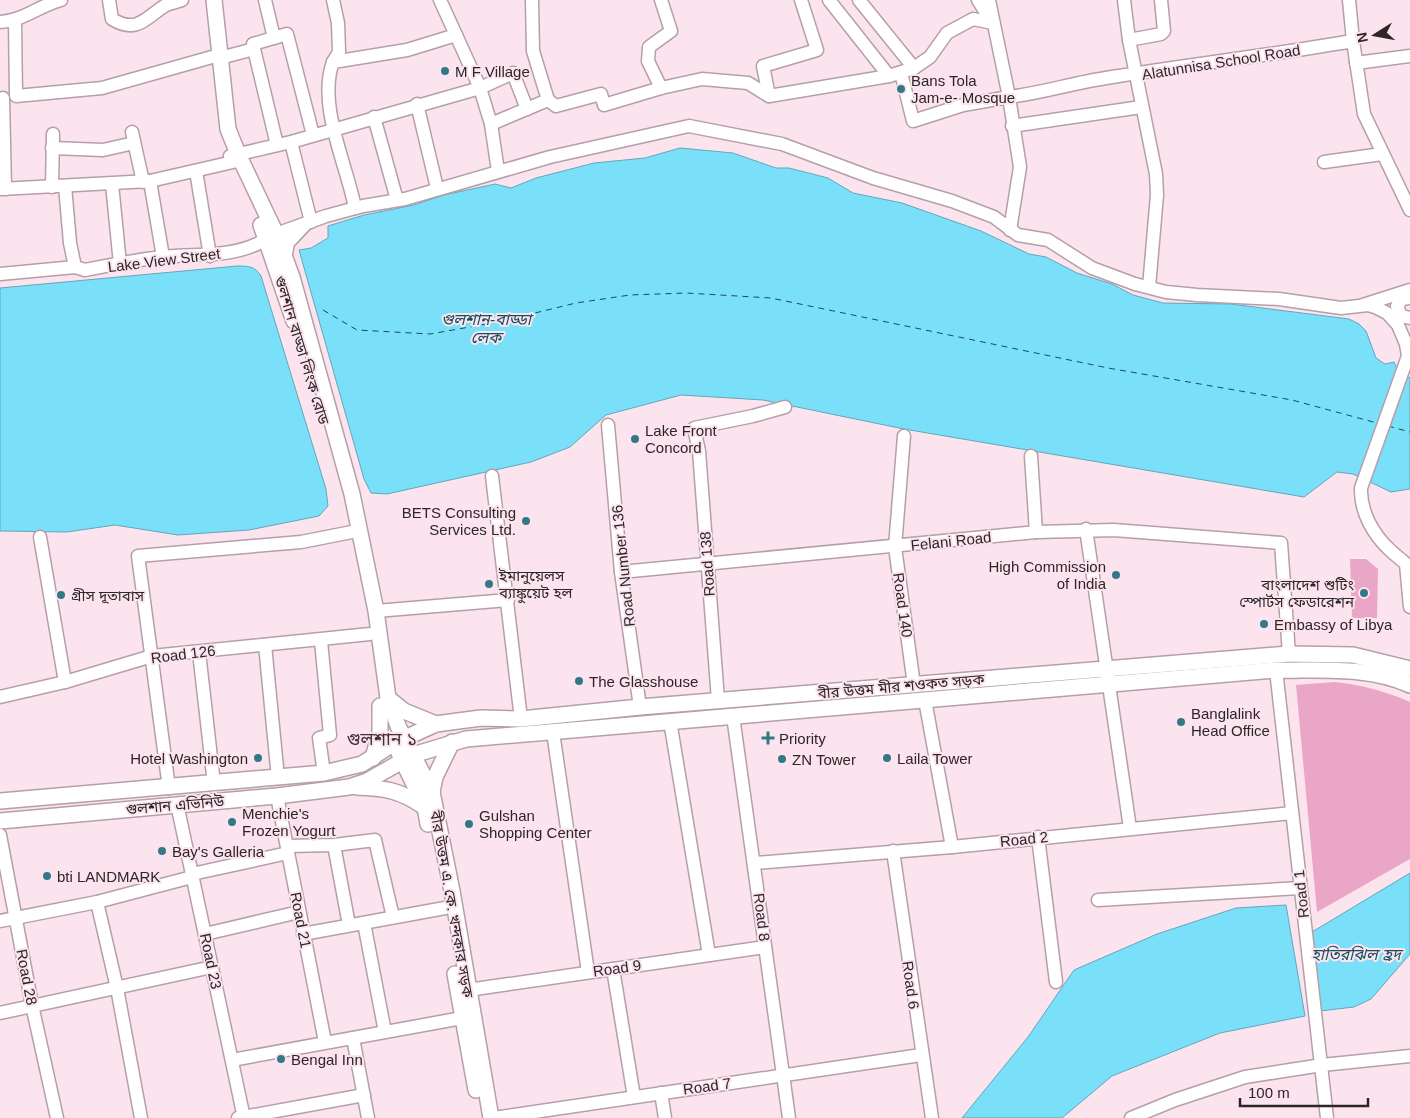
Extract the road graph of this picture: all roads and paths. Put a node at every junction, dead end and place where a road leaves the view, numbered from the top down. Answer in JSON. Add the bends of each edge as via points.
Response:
{"nodes":[{"id":1,"x":61,"y":0,"type":"edge"},
{"id":2,"x":109,"y":0,"type":"edge"},
{"id":3,"x":182,"y":0,"type":"edge"},
{"id":4,"x":205,"y":0,"type":"edge"},
{"id":5,"x":214,"y":0,"type":"edge"},
{"id":6,"x":265,"y":0,"type":"edge"},
{"id":7,"x":333,"y":0,"type":"edge"},
{"id":8,"x":440,"y":0,"type":"edge"},
{"id":9,"x":532,"y":0,"type":"edge"},
{"id":10,"x":661,"y":0,"type":"edge"},
{"id":11,"x":801,"y":0,"type":"edge"},
{"id":12,"x":829,"y":0,"type":"edge"},
{"id":13,"x":860,"y":0,"type":"edge"},
{"id":14,"x":978,"y":0,"type":"edge"},
{"id":15,"x":989,"y":0,"type":"edge"},
{"id":16,"x":1124,"y":0,"type":"edge"},
{"id":17,"x":1161,"y":0,"type":"edge"},
{"id":18,"x":1348,"y":0,"type":"edge"},
{"id":19,"x":15,"y":21,"type":"junction"},
{"id":20,"x":0,"y":22,"type":"edge"},
{"id":21,"x":993,"y":24,"type":"junction"},
{"id":22,"x":456,"y":35,"type":"junction"},
{"id":23,"x":274,"y":38,"type":"junction"},
{"id":24,"x":1129,"y":40,"type":"junction"},
{"id":25,"x":1353,"y":41,"type":"junction"},
{"id":26,"x":254,"y":49,"type":"junction"},
{"id":27,"x":1410,"y":56,"type":"edge"},
{"id":28,"x":216,"y":57,"type":"junction"},
{"id":29,"x":332,"y":62,"type":"junction"},
{"id":30,"x":1356,"y":63,"type":"junction"},
{"id":31,"x":914,"y":68,"type":"junction"},
{"id":32,"x":895,"y":74,"type":"junction"},
{"id":33,"x":1136,"y":75,"type":"junction"},
{"id":34,"x":480,"y":88,"type":"junction"},
{"id":35,"x":661,"y":88,"type":"junction"},
{"id":36,"x":16,"y":96,"type":"junction"},
{"id":37,"x":769,"y":96,"type":"junction"},
{"id":38,"x":1009,"y":97,"type":"junction"},
{"id":39,"x":2,"y":98,"type":"edge"},
{"id":40,"x":548,"y":100,"type":"junction"},
{"id":41,"x":417,"y":104,"type":"junction"},
{"id":42,"x":1141,"y":106,"type":"junction"},
{"id":43,"x":527,"y":109,"type":"junction"},
{"id":44,"x":374,"y":117,"type":"junction"},
{"id":45,"x":491,"y":124,"type":"junction"},
{"id":46,"x":1012,"y":126,"type":"junction"},
{"id":47,"x":334,"y":129,"type":"junction"},
{"id":48,"x":53,"y":134,"type":"dead end"},
{"id":49,"x":313,"y":135,"type":"junction"},
{"id":50,"x":291,"y":142,"type":"junction"},
{"id":51,"x":277,"y":145,"type":"junction"},
{"id":52,"x":52,"y":148,"type":"junction"},
{"id":53,"x":1382,"y":154,"type":"junction"},
{"id":54,"x":233,"y":158,"type":"junction"},
{"id":55,"x":1324,"y":162,"type":"dead end"},
{"id":56,"x":196,"y":171,"type":"junction"},
{"id":57,"x":498,"y":171,"type":"junction"},
{"id":58,"x":146,"y":182,"type":"junction"},
{"id":59,"x":112,"y":184,"type":"junction"},
{"id":60,"x":58,"y":187,"type":"junction"},
{"id":61,"x":437,"y":188,"type":"junction"},
{"id":62,"x":3,"y":189,"type":"edge"},
{"id":63,"x":397,"y":200,"type":"junction"},
{"id":64,"x":355,"y":208,"type":"junction"},
{"id":65,"x":1410,"y":210,"type":"edge"},
{"id":66,"x":309,"y":223,"type":"junction"},
{"id":67,"x":1010,"y":230,"type":"junction"},
{"id":68,"x":272,"y":236,"type":"junction"},
{"id":69,"x":210,"y":256,"type":"junction"},
{"id":70,"x":163,"y":257,"type":"junction"},
{"id":71,"x":285,"y":259,"type":"junction"},
{"id":72,"x":120,"y":264,"type":"junction"},
{"id":73,"x":75,"y":267,"type":"junction"},
{"id":74,"x":0,"y":274,"type":"edge"},
{"id":75,"x":1149,"y":287,"type":"junction"},
{"id":76,"x":1408,"y":294,"type":"edge"},
{"id":77,"x":1356,"y":307,"type":"junction"},
{"id":78,"x":1402,"y":318,"type":"edge"},
{"id":79,"x":1408,"y":363,"type":"edge"},
{"id":80,"x":785,"y":407,"type":"dead end"},
{"id":81,"x":608,"y":425,"type":"dead end"},
{"id":82,"x":904,"y":436,"type":"dead end"},
{"id":83,"x":1031,"y":456,"type":"dead end"},
{"id":84,"x":492,"y":476,"type":"dead end"},
{"id":85,"x":1086,"y":530,"type":"junction"},
{"id":86,"x":352,"y":532,"type":"junction"},
{"id":87,"x":1036,"y":532,"type":"junction"},
{"id":88,"x":40,"y":537,"type":"dead end"},
{"id":89,"x":895,"y":547,"type":"junction"},
{"id":90,"x":707,"y":565,"type":"junction"},
{"id":91,"x":621,"y":572,"type":"junction"},
{"id":92,"x":508,"y":600,"type":"junction"},
{"id":93,"x":1410,"y":607,"type":"edge"},
{"id":94,"x":376,"y":611,"type":"junction"},
{"id":95,"x":370,"y":634,"type":"junction"},
{"id":96,"x":321,"y":641,"type":"junction"},
{"id":97,"x":265,"y":645,"type":"junction"},
{"id":98,"x":199,"y":652,"type":"junction"},
{"id":99,"x":1289,"y":654,"type":"junction"},
{"id":100,"x":152,"y":656,"type":"junction"},
{"id":101,"x":1105,"y":668,"type":"junction"},
{"id":102,"x":1410,"y":669,"type":"edge"},
{"id":103,"x":1276,"y":670,"type":"junction"},
{"id":104,"x":65,"y":682,"type":"junction"},
{"id":105,"x":1109,"y":684,"type":"junction"},
{"id":106,"x":1410,"y":684,"type":"edge"},
{"id":107,"x":914,"y":685,"type":"junction"},
{"id":108,"x":0,"y":697,"type":"edge"},
{"id":109,"x":718,"y":700,"type":"junction"},
{"id":110,"x":925,"y":700,"type":"junction"},
{"id":111,"x":384,"y":702,"type":"junction"},
{"id":112,"x":640,"y":707,"type":"junction"},
{"id":113,"x":733,"y":716,"type":"junction"},
{"id":114,"x":521,"y":719,"type":"junction"},
{"id":115,"x":670,"y":721,"type":"junction"},
{"id":116,"x":436,"y":724,"type":"junction"},
{"id":117,"x":553,"y":732,"type":"junction"},
{"id":118,"x":399,"y":741,"type":"junction"},
{"id":119,"x":452,"y":742,"type":"junction"},
{"id":120,"x":372,"y":758,"type":"junction"},
{"id":121,"x":408,"y":758,"type":"junction"},
{"id":122,"x":324,"y":773,"type":"junction"},
{"id":123,"x":278,"y":778,"type":"junction"},
{"id":124,"x":214,"y":784,"type":"junction"},
{"id":125,"x":349,"y":786,"type":"junction"},
{"id":126,"x":169,"y":788,"type":"junction"},
{"id":127,"x":432,"y":792,"type":"junction"},
{"id":128,"x":277,"y":796,"type":"junction"},
{"id":129,"x":0,"y":801,"type":"edge"},
{"id":130,"x":177,"y":804,"type":"junction"},
{"id":131,"x":425,"y":807,"type":"junction"},
{"id":132,"x":1292,"y":814,"type":"junction"},
{"id":133,"x":0,"y":820,"type":"edge"},
{"id":134,"x":1130,"y":828,"type":"junction"},
{"id":135,"x":0,"y":835,"type":"edge"},
{"id":136,"x":1038,"y":837,"type":"junction"},
{"id":137,"x":334,"y":845,"type":"junction"},
{"id":138,"x":952,"y":847,"type":"junction"},
{"id":139,"x":287,"y":850,"type":"junction"},
{"id":140,"x":893,"y":851,"type":"junction"},
{"id":141,"x":755,"y":863,"type":"junction"},
{"id":142,"x":192,"y":876,"type":"junction"},
{"id":143,"x":1300,"y":888,"type":"junction"},
{"id":144,"x":1098,"y":900,"type":"dead end"},
{"id":145,"x":97,"y":902,"type":"junction"},
{"id":146,"x":445,"y":908,"type":"junction"},
{"id":147,"x":299,"y":912,"type":"junction"},
{"id":148,"x":393,"y":917,"type":"junction"},
{"id":149,"x":16,"y":918,"type":"junction"},
{"id":150,"x":0,"y":921,"type":"edge"},
{"id":151,"x":364,"y":923,"type":"junction"},
{"id":152,"x":349,"y":925,"type":"junction"},
{"id":153,"x":205,"y":934,"type":"junction"},
{"id":154,"x":303,"y":934,"type":"junction"},
{"id":155,"x":765,"y":947,"type":"junction"},
{"id":156,"x":709,"y":955,"type":"junction"},
{"id":157,"x":212,"y":967,"type":"junction"},
{"id":158,"x":613,"y":969,"type":"junction"},
{"id":159,"x":588,"y":972,"type":"junction"},
{"id":160,"x":1056,"y":982,"type":"dead end"},
{"id":161,"x":117,"y":988,"type":"junction"},
{"id":162,"x":468,"y":990,"type":"junction"},
{"id":163,"x":32,"y":1005,"type":"junction"},
{"id":164,"x":0,"y":1013,"type":"edge"},
{"id":165,"x":462,"y":1018,"type":"junction"},
{"id":166,"x":385,"y":1032,"type":"junction"},
{"id":167,"x":353,"y":1038,"type":"junction"},
{"id":168,"x":325,"y":1042,"type":"junction"},
{"id":169,"x":921,"y":1055,"type":"junction"},
{"id":170,"x":1410,"y":1056,"type":"edge"},
{"id":171,"x":232,"y":1060,"type":"junction"},
{"id":172,"x":1322,"y":1065,"type":"junction"},
{"id":173,"x":784,"y":1075,"type":"junction"},
{"id":174,"x":661,"y":1093,"type":"junction"},
{"id":175,"x":364,"y":1094,"type":"junction"},
{"id":176,"x":634,"y":1097,"type":"junction"},
{"id":177,"x":57,"y":1118,"type":"edge"},
{"id":178,"x":141,"y":1118,"type":"edge"},
{"id":179,"x":242,"y":1118,"type":"edge"},
{"id":180,"x":368,"y":1118,"type":"edge"},
{"id":181,"x":481,"y":1118,"type":"edge"},
{"id":182,"x":492,"y":1118,"type":"edge"},
{"id":183,"x":665,"y":1118,"type":"edge"},
{"id":184,"x":790,"y":1118,"type":"edge"},
{"id":185,"x":932,"y":1118,"type":"edge"},
{"id":186,"x":1131,"y":1118,"type":"edge"},
{"id":187,"x":1327,"y":1118,"type":"edge"}],
"edges":[{"from":1,"to":19,"type":"street"},
{"from":2,"to":3,"type":"street","via":[[112,19],[129,26]]},
{"from":4,"to":28,"type":"main road","name":"গুলশান বাড্ডা লিংক রোড"},
{"from":5,"to":28,"type":"main road","name":"গুলশান বাড্ডা লিংক রোড"},
{"from":6,"to":23,"type":"street"},
{"from":7,"to":29,"type":"street","via":[[339,52]]},
{"from":8,"to":22,"type":"street"},
{"from":9,"to":40,"type":"street","via":[[533,51]]},
{"from":10,"to":35,"type":"street","via":[[671,31],[649,47],[648,60]]},
{"from":11,"to":37,"type":"street","via":[[817,50],[763,66]]},
{"from":12,"to":32,"type":"street"},
{"from":13,"to":31,"type":"street"},
{"from":14,"to":21,"type":"street"},
{"from":15,"to":21,"type":"street"},
{"from":16,"to":24,"type":"street"},
{"from":17,"to":24,"type":"street","via":[[1164,31]]},
{"from":18,"to":25,"type":"street"},
{"from":19,"to":20,"type":"street"},
{"from":19,"to":36,"type":"street"},
{"from":21,"to":31,"type":"street","via":[[973,18],[947,33],[930,56]]},
{"from":21,"to":38,"type":"street"},
{"from":22,"to":29,"type":"street","via":[[406,50]]},
{"from":22,"to":34,"type":"street"},
{"from":23,"to":26,"type":"street","via":[[252,44]]},
{"from":23,"to":49,"type":"street","via":[[287,34]]},
{"from":24,"to":33,"type":"street"},
{"from":25,"to":30,"type":"street"},
{"from":25,"to":33,"type":"street","name":"Alatunnisa School Road"},
{"from":26,"to":28,"type":"street"},
{"from":26,"to":51,"type":"street"},
{"from":27,"to":30,"type":"street"},
{"from":28,"to":36,"type":"street","via":[[102,88]]},
{"from":28,"to":54,"type":"main road","name":"গুলশান বাড্ডা লিংক রোড"},
{"from":29,"to":47,"type":"street","via":[[327,90]]},
{"from":30,"to":53,"type":"street","via":[[1364,114]]},
{"from":31,"to":32,"type":"street"},
{"from":32,"to":37,"type":"street"},
{"from":32,"to":38,"type":"street","name":"Alatunnisa School Road","via":[[913,121],[963,105]]},
{"from":33,"to":38,"type":"street","name":"Alatunnisa School Road"},
{"from":33,"to":42,"type":"street"},
{"from":34,"to":41,"type":"street"},
{"from":34,"to":43,"type":"street","via":[[513,73]]},
{"from":34,"to":45,"type":"street"},
{"from":35,"to":37,"type":"street","via":[[702,80],[748,83]]},
{"from":35,"to":40,"type":"street","via":[[604,105],[601,94],[556,106]]},
{"from":36,"to":39,"type":"street"},
{"from":38,"to":46,"type":"street"},
{"from":39,"to":62,"type":"street"},
{"from":40,"to":43,"type":"street"},
{"from":41,"to":44,"type":"street"},
{"from":41,"to":61,"type":"street"},
{"from":42,"to":46,"type":"street"},
{"from":42,"to":75,"type":"street","via":[[1156,174],[1157,195]]},
{"from":43,"to":45,"type":"street"},
{"from":44,"to":47,"type":"street"},
{"from":44,"to":63,"type":"street"},
{"from":45,"to":57,"type":"street"},
{"from":46,"to":67,"type":"street","via":[[1020,167]]},
{"from":47,"to":49,"type":"street"},
{"from":47,"to":64,"type":"street"},
{"from":48,"to":52,"type":"street"},
{"from":49,"to":50,"type":"street"},
{"from":50,"to":51,"type":"street"},
{"from":50,"to":66,"type":"street"},
{"from":51,"to":54,"type":"street"},
{"from":52,"to":58,"type":"street","via":[[103,150],[133,138]]},
{"from":52,"to":60,"type":"street"},
{"from":53,"to":55,"type":"street"},
{"from":53,"to":65,"type":"street"},
{"from":54,"to":56,"type":"street"},
{"from":54,"to":68,"type":"main road","name":"গুলশান বাড্ডা লিংক রোড"},
{"from":56,"to":58,"type":"street"},
{"from":56,"to":69,"type":"street"},
{"from":57,"to":61,"type":"street","name":"Lake View Street"},
{"from":57,"to":67,"type":"street","name":"Lake View Street","via":[[689,126],[782,144],[873,178],[952,201],[994,217]]},
{"from":58,"to":59,"type":"street"},
{"from":58,"to":70,"type":"street"},
{"from":59,"to":60,"type":"street"},
{"from":59,"to":72,"type":"street"},
{"from":60,"to":62,"type":"street"},
{"from":60,"to":73,"type":"street"},
{"from":61,"to":63,"type":"street","name":"Lake View Street"},
{"from":63,"to":64,"type":"street","name":"Lake View Street"},
{"from":64,"to":66,"type":"street","name":"Lake View Street"},
{"from":66,"to":68,"type":"street","name":"Lake View Street"},
{"from":66,"to":71,"type":"street","via":[[288,243]]},
{"from":67,"to":75,"type":"street","name":"Lake View Street","via":[[1018,235],[1048,240],[1092,268]]},
{"from":68,"to":69,"type":"street","name":"Lake View Street","via":[[252,248]]},
{"from":68,"to":71,"type":"main road","name":"গুলশান বাড্ডা লিংক রোড"},
{"from":68,"to":86,"type":"main road","name":"গুলশান বাড্ডা লিংক রোড"},
{"from":69,"to":70,"type":"street","name":"Lake View Street"},
{"from":70,"to":72,"type":"street","name":"Lake View Street"},
{"from":71,"to":94,"type":"main road","name":"গুলশান বাড্ডা লিংক রোড","via":[[352,494]]},
{"from":72,"to":73,"type":"street","name":"Lake View Street","via":[[85,270]]},
{"from":73,"to":74,"type":"street","name":"Lake View Street"},
{"from":75,"to":77,"type":"street","name":"Lake View Street","via":[[1197,295]]},
{"from":76,"to":77,"type":"street"},
{"from":76,"to":78,"type":"street","via":[[1399,301],[1398,312]]},
{"from":77,"to":78,"type":"street","via":[[1368,305]]},
{"from":78,"to":79,"type":"street"},
{"from":79,"to":93,"type":"street","via":[[1361,498],[1381,541],[1406,564]]},
{"from":80,"to":90,"type":"street","name":"Road 138","via":[[694,428],[699,451]]},
{"from":81,"to":91,"type":"street","name":"Road Number 136"},
{"from":82,"to":89,"type":"street","name":"Road 140"},
{"from":83,"to":87,"type":"street"},
{"from":84,"to":92,"type":"street"},
{"from":85,"to":87,"type":"street","name":"Felani Road"},
{"from":85,"to":99,"type":"street","name":"Felani Road","via":[[1281,544]]},
{"from":85,"to":101,"type":"street"},
{"from":86,"to":95,"type":"main road","name":"গুলশান বাড্ডা লিংক রোড"},
{"from":86,"to":100,"type":"street","via":[[301,542],[138,556]]},
{"from":87,"to":89,"type":"street","name":"Felani Road"},
{"from":88,"to":104,"type":"street"},
{"from":89,"to":90,"type":"street","name":"Felani Road"},
{"from":89,"to":107,"type":"street","name":"Road 140"},
{"from":90,"to":91,"type":"street","name":"Felani Road"},
{"from":90,"to":109,"type":"street","name":"Road 138"},
{"from":91,"to":112,"type":"street","name":"Road Number 136"},
{"from":92,"to":94,"type":"street"},
{"from":92,"to":114,"type":"street"},
{"from":94,"to":111,"type":"main road","name":"গুলশান বাড্ডা লিংক রোড"},
{"from":95,"to":96,"type":"street","name":"Road 126"},
{"from":95,"to":111,"type":"main road","name":"গুলশান বাড্ডা লিংক রোড"},
{"from":96,"to":97,"type":"street","name":"Road 126"},
{"from":96,"to":122,"type":"street","via":[[330,735],[319,738]]},
{"from":97,"to":98,"type":"street","name":"Road 126"},
{"from":97,"to":123,"type":"street"},
{"from":98,"to":100,"type":"street","name":"Road 126"},
{"from":98,"to":124,"type":"street"},
{"from":99,"to":101,"type":"main road","name":"বীর উত্তম মীর শওকত সড়ক"},
{"from":99,"to":102,"type":"main road","name":"বীর উত্তম মীর শওকত সড়ক","via":[[1353,655]]},
{"from":100,"to":104,"type":"street","name":"Road 126"},
{"from":100,"to":126,"type":"street"},
{"from":101,"to":105,"type":"street"},
{"from":101,"to":107,"type":"main road","name":"বীর উত্তম মীর শওকত সড়ক"},
{"from":103,"to":105,"type":"main road","name":"বীর উত্তম মীর শওকত সড়ক"},
{"from":103,"to":106,"type":"main road","name":"বীর উত্তম মীর শওকত সড়ক","via":[[1349,671],[1383,675]]},
{"from":103,"to":132,"type":"street","name":"Road 1"},
{"from":104,"to":108,"type":"street","name":"Road 126"},
{"from":105,"to":110,"type":"main road","name":"বীর উত্তম মীর শওকত সড়ক"},
{"from":105,"to":134,"type":"street"},
{"from":107,"to":109,"type":"main road","name":"বীর উত্তম মীর শওকত সড়ক"},
{"from":109,"to":112,"type":"main road","name":"বীর উত্তম মীর শওকত সড়ক"},
{"from":109,"to":113,"type":"main road"},
{"from":110,"to":113,"type":"main road","name":"বীর উত্তম মীর শওকত সড়ক"},
{"from":110,"to":138,"type":"street"},
{"from":111,"to":116,"type":"main road"},
{"from":111,"to":118,"type":"main road","name":"বীর উত্তম এ. কে. খন্দকার সড়ক"},
{"from":111,"to":120,"type":"main road"},
{"from":112,"to":114,"type":"main road","name":"বীর উত্তম মীর শওকত সড়ক"},
{"from":113,"to":115,"type":"main road","name":"বীর উত্তম মীর শওকত সড়ক"},
{"from":113,"to":141,"type":"street","name":"Road 8"},
{"from":114,"to":116,"type":"main road","name":"বীর উত্তম মীর শওকত সড়ক","via":[[481,718]]},
{"from":115,"to":117,"type":"main road","name":"বীর উত্তম মীর শওকত সড়ক"},
{"from":115,"to":156,"type":"street"},
{"from":116,"to":118,"type":"main road","name":"বীর উত্তম মীর শওকত সড়ক"},
{"from":117,"to":119,"type":"main road","name":"বীর উত্তম মীর শওকত সড়ক"},
{"from":117,"to":159,"type":"street"},
{"from":118,"to":120,"type":"main road","name":"গুলশান এভিনিউ"},
{"from":118,"to":121,"type":"main road","name":"বীর উত্তম এ. কে. খন্দকার সড়ক"},
{"from":119,"to":121,"type":"main road","name":"বীর উত্তম মীর শওকত সড়ক"},
{"from":119,"to":127,"type":"main road"},
{"from":120,"to":122,"type":"main road","name":"গুলশান এভিনিউ","via":[[355,767]]},
{"from":121,"to":125,"type":"main road","name":"গুলশান এভিনিউ"},
{"from":121,"to":127,"type":"main road","name":"বীর উত্তম এ. কে. খন্দকার সড়ক"},
{"from":121,"to":131,"type":"main road","name":"বীর উত্তম এ. কে. খন্দকার সড়ক"},
{"from":122,"to":123,"type":"main road","name":"গুলশান এভিনিউ"},
{"from":123,"to":124,"type":"main road","name":"গুলশান এভিনিউ"},
{"from":124,"to":126,"type":"main road","name":"গুলশান এভিনিউ"},
{"from":125,"to":128,"type":"main road","name":"গুলশান এভিনিউ"},
{"from":125,"to":131,"type":"main road","via":[[387,788]]},
{"from":126,"to":129,"type":"main road","name":"গুলশান এভিনিউ"},
{"from":127,"to":162,"type":"main road","name":"বীর উত্তম এ. কে. খন্দকার সড়ক"},
{"from":128,"to":130,"type":"main road","name":"গুলশান এভিনিউ"},
{"from":128,"to":139,"type":"street","name":"Road 21"},
{"from":130,"to":133,"type":"main road","name":"গুলশান এভিনিউ"},
{"from":130,"to":142,"type":"street","name":"Road 23"},
{"from":131,"to":146,"type":"main road","name":"বীর উত্তম এ. কে. খন্দকার সড়ক"},
{"from":132,"to":134,"type":"street","name":"Road 2"},
{"from":132,"to":143,"type":"street","name":"Road 1"},
{"from":134,"to":136,"type":"street","name":"Road 2"},
{"from":135,"to":149,"type":"street","name":"Road 28"},
{"from":136,"to":138,"type":"street","name":"Road 2"},
{"from":136,"to":160,"type":"street"},
{"from":137,"to":139,"type":"street"},
{"from":137,"to":148,"type":"street","via":[[375,840]]},
{"from":137,"to":152,"type":"street"},
{"from":138,"to":140,"type":"street","name":"Road 2"},
{"from":139,"to":142,"type":"street"},
{"from":139,"to":147,"type":"street","name":"Road 21"},
{"from":140,"to":141,"type":"street","name":"Road 2"},
{"from":140,"to":169,"type":"street","name":"Road 6"},
{"from":141,"to":155,"type":"street","name":"Road 8"},
{"from":142,"to":145,"type":"street"},
{"from":142,"to":153,"type":"street","name":"Road 23"},
{"from":143,"to":144,"type":"street"},
{"from":143,"to":172,"type":"street","name":"Road 1"},
{"from":145,"to":149,"type":"street"},
{"from":145,"to":161,"type":"street"},
{"from":146,"to":148,"type":"street"},
{"from":146,"to":165,"type":"main road","name":"বীর উত্তম এ. কে. খন্দকার সড়ক"},
{"from":147,"to":153,"type":"street"},
{"from":147,"to":154,"type":"street","name":"Road 21"},
{"from":148,"to":151,"type":"street"},
{"from":149,"to":150,"type":"street"},
{"from":149,"to":163,"type":"street","name":"Road 28"},
{"from":151,"to":152,"type":"street"},
{"from":151,"to":166,"type":"street"},
{"from":152,"to":154,"type":"street"},
{"from":153,"to":157,"type":"street","name":"Road 23"},
{"from":154,"to":168,"type":"street","name":"Road 21"},
{"from":155,"to":156,"type":"street","name":"Road 9"},
{"from":155,"to":173,"type":"street","name":"Road 8"},
{"from":156,"to":158,"type":"street","name":"Road 9"},
{"from":157,"to":161,"type":"street"},
{"from":157,"to":171,"type":"street","name":"Road 23"},
{"from":158,"to":159,"type":"street","name":"Road 9"},
{"from":158,"to":176,"type":"street"},
{"from":159,"to":162,"type":"street","name":"Road 9"},
{"from":161,"to":163,"type":"street"},
{"from":161,"to":178,"type":"street"},
{"from":162,"to":182,"type":"main road","name":"বীর উত্তম এ. কে. খন্দকার সড়ক"},
{"from":163,"to":164,"type":"street"},
{"from":163,"to":177,"type":"street","name":"Road 28"},
{"from":165,"to":166,"type":"street"},
{"from":165,"to":181,"type":"main road","name":"বীর উত্তম এ. কে. খন্দকার সড়ক"},
{"from":166,"to":167,"type":"street"},
{"from":167,"to":168,"type":"street"},
{"from":167,"to":175,"type":"street"},
{"from":168,"to":171,"type":"street"},
{"from":169,"to":173,"type":"street","name":"Road 7"},
{"from":169,"to":185,"type":"street","name":"Road 6"},
{"from":170,"to":172,"type":"street"},
{"from":171,"to":179,"type":"street","name":"Road 23"},
{"from":172,"to":186,"type":"street","via":[[1245,1077]]},
{"from":172,"to":187,"type":"street","name":"Road 1"},
{"from":173,"to":174,"type":"street","name":"Road 7"},
{"from":173,"to":184,"type":"street","name":"Road 8"},
{"from":174,"to":176,"type":"street","name":"Road 7"},
{"from":174,"to":183,"type":"street"},
{"from":175,"to":179,"type":"street"},
{"from":175,"to":180,"type":"street"},
{"from":176,"to":182,"type":"street","name":"Road 7"}]}
